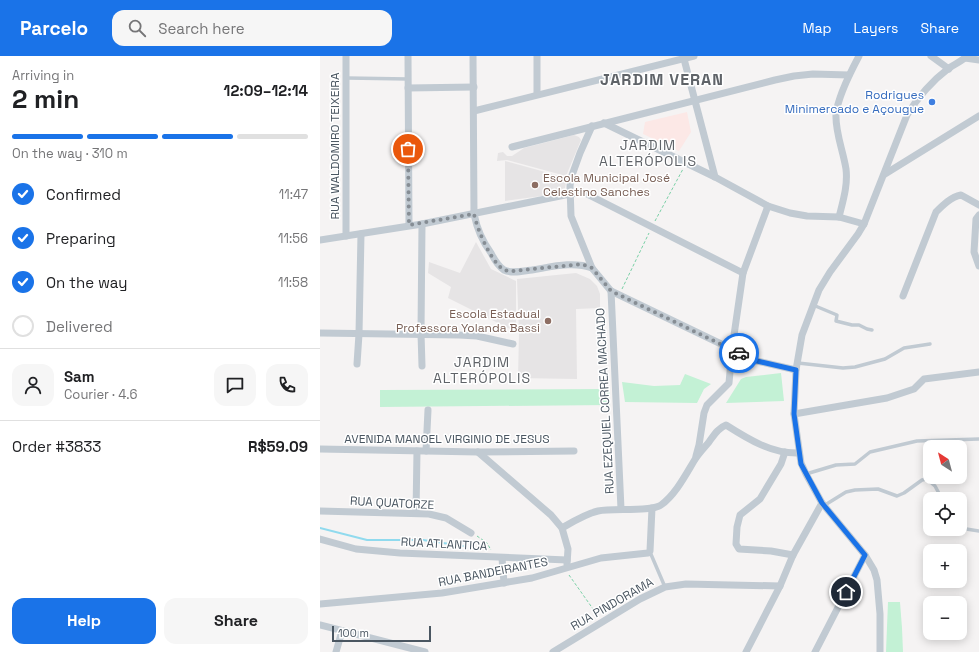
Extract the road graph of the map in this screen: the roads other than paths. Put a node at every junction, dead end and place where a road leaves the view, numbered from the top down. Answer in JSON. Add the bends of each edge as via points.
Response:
{"nodes":[{"id":1,"x":346,"y":56,"type":"edge"},
{"id":2,"x":408,"y":56,"type":"edge"},
{"id":3,"x":473,"y":56,"type":"edge"},
{"id":4,"x":537,"y":56,"type":"edge"},
{"id":5,"x":859,"y":56,"type":"edge"},
{"id":6,"x":931,"y":56,"type":"edge"},
{"id":7,"x":689,"y":57,"type":"edge"},
{"id":8,"x":966,"y":57,"type":"edge"},
{"id":9,"x":979,"y":60,"type":"edge"},
{"id":10,"x":948,"y":69,"type":"junction"},
{"id":11,"x":849,"y":75,"type":"junction"},
{"id":12,"x":347,"y":78,"type":"junction"},
{"id":13,"x":408,"y":79,"type":"junction"},
{"id":14,"x":474,"y":87,"type":"junction"},
{"id":15,"x":408,"y":88,"type":"junction"},
{"id":16,"x":538,"y":94,"type":"junction"},
{"id":17,"x":695,"y":100,"type":"junction"},
{"id":18,"x":474,"y":111,"type":"junction"},
{"id":19,"x":979,"y":116,"type":"edge"},
{"id":20,"x":604,"y":123,"type":"junction"},
{"id":21,"x":592,"y":126,"type":"junction"},
{"id":22,"x":512,"y":147,"type":"dead end"},
{"id":23,"x":885,"y":174,"type":"junction"},
{"id":24,"x":715,"y":177,"type":"junction"},
{"id":25,"x":570,"y":194,"type":"junction"},
{"id":26,"x":768,"y":206,"type":"junction"},
{"id":27,"x":979,"y":206,"type":"edge"},
{"id":28,"x":474,"y":214,"type":"junction"},
{"id":29,"x":979,"y":215,"type":"edge"},
{"id":30,"x":839,"y":217,"type":"junction"},
{"id":31,"x":422,"y":224,"type":"junction"},
{"id":32,"x":864,"y":224,"type":"junction"},
{"id":33,"x":409,"y":225,"type":"junction"},
{"id":34,"x":361,"y":234,"type":"junction"},
{"id":35,"x":346,"y":236,"type":"junction"},
{"id":36,"x":320,"y":240,"type":"edge"},
{"id":37,"x":979,"y":266,"type":"edge"},
{"id":38,"x":592,"y":268,"type":"junction"},
{"id":39,"x":743,"y":273,"type":"junction"},
{"id":40,"x":611,"y":291,"type":"junction"},
{"id":41,"x":904,"y":296,"type":"dead end"},
{"id":42,"x":813,"y":305,"type":"junction"},
{"id":43,"x":872,"y":330,"type":"dead end"},
{"id":44,"x":320,"y":333,"type":"edge"},
{"id":45,"x":359,"y":334,"type":"junction"},
{"id":46,"x":421,"y":334,"type":"junction"},
{"id":47,"x":513,"y":344,"type":"dead end"},
{"id":48,"x":930,"y":344,"type":"dead end"},
{"id":49,"x":732,"y":349,"type":"junction"},
{"id":50,"x":798,"y":363,"type":"junction"},
{"id":51,"x":357,"y":364,"type":"dead end"},
{"id":52,"x":422,"y":366,"type":"dead end"},
{"id":53,"x":796,"y":370,"type":"junction"},
{"id":54,"x":979,"y":372,"type":"edge"},
{"id":55,"x":428,"y":410,"type":"dead end"},
{"id":56,"x":794,"y":414,"type":"junction"},
{"id":57,"x":979,"y":439,"type":"edge"},
{"id":58,"x":320,"y":449,"type":"edge"},
{"id":59,"x":417,"y":451,"type":"junction"},
{"id":60,"x":426,"y":451,"type":"junction"},
{"id":61,"x":574,"y":451,"type":"dead end"},
{"id":62,"x":478,"y":452,"type":"junction"},
{"id":63,"x":784,"y":452,"type":"junction"},
{"id":64,"x":799,"y":453,"type":"junction"},
{"id":65,"x":694,"y":461,"type":"junction"},
{"id":66,"x":806,"y":474,"type":"junction"},
{"id":67,"x":938,"y":492,"type":"edge"},
{"id":68,"x":823,"y":504,"type":"junction"},
{"id":69,"x":652,"y":508,"type":"junction"},
{"id":70,"x":621,"y":509,"type":"junction"},
{"id":71,"x":320,"y":511,"type":"edge"},
{"id":72,"x":416,"y":513,"type":"junction"},
{"id":73,"x":562,"y":528,"type":"junction"},
{"id":74,"x":967,"y":529,"type":"edge"},
{"id":75,"x":979,"y":531,"type":"edge"},
{"id":76,"x":471,"y":533,"type":"road end"},
{"id":77,"x":320,"y":539,"type":"edge"},
{"id":78,"x":650,"y":551,"type":"junction"},
{"id":79,"x":793,"y":555,"type":"junction"},
{"id":80,"x":865,"y":555,"type":"junction"},
{"id":81,"x":502,"y":558,"type":"junction"},
{"id":82,"x":566,"y":564,"type":"junction"},
{"id":83,"x":504,"y":583,"type":"junction"},
{"id":84,"x":780,"y":586,"type":"junction"},
{"id":85,"x":665,"y":587,"type":"junction"},
{"id":86,"x":320,"y":604,"type":"edge"},
{"id":87,"x":320,"y":625,"type":"edge"},
{"id":88,"x":342,"y":631,"type":"junction"},
{"id":89,"x":336,"y":652,"type":"edge"},
{"id":90,"x":425,"y":652,"type":"edge"},
{"id":91,"x":553,"y":652,"type":"edge"},
{"id":92,"x":746,"y":652,"type":"edge"},
{"id":93,"x":815,"y":652,"type":"edge"},
{"id":94,"x":880,"y":652,"type":"edge"}],
"edges":[{"from":1,"to":12,"type":"street","name":"RUA WALDOMIRO TEIXEIRA"},
{"from":2,"to":13,"type":"street"},
{"from":3,"to":14,"type":"street"},
{"from":4,"to":16,"type":"street"},
{"from":5,"to":11,"type":"street"},
{"from":6,"to":10,"type":"street"},
{"from":7,"to":16,"type":"street"},
{"from":7,"to":17,"type":"street"},
{"from":8,"to":9,"type":"street"},
{"from":8,"to":10,"type":"street"},
{"from":10,"to":23,"type":"street","via":[[915,101],[907,115]]},
{"from":11,"to":17,"type":"street","via":[[794,76]]},
{"from":11,"to":30,"type":"street","via":[[836,114],[846,168]]},
{"from":12,"to":13,"type":"lane"},
{"from":12,"to":35,"type":"street","name":"RUA WALDOMIRO TEIXEIRA"},
{"from":13,"to":15,"type":"street"},
{"from":14,"to":15,"type":"street"},
{"from":14,"to":18,"type":"street"},
{"from":15,"to":33,"type":"street"},
{"from":16,"to":18,"type":"street"},
{"from":17,"to":20,"type":"street"},
{"from":17,"to":24,"type":"street"},
{"from":18,"to":28,"type":"street"},
{"from":19,"to":23,"type":"street"},
{"from":20,"to":21,"type":"street"},
{"from":20,"to":24,"type":"street"},
{"from":21,"to":22,"type":"street"},
{"from":21,"to":25,"type":"street","via":[[571,178]]},
{"from":23,"to":32,"type":"street"},
{"from":24,"to":26,"type":"street"},
{"from":25,"to":28,"type":"street"},
{"from":25,"to":38,"type":"street","via":[[571,216]]},
{"from":25,"to":39,"type":"street","via":[[583,192]]},
{"from":26,"to":30,"type":"street","via":[[790,214]]},
{"from":26,"to":39,"type":"street"},
{"from":27,"to":41,"type":"street","via":[[961,195],[955,196],[936,212]]},
{"from":28,"to":31,"type":"street"},
{"from":28,"to":38,"type":"street","via":[[481,237],[503,269],[514,271],[582,264]]},
{"from":29,"to":37,"type":"street","via":[[976,219],[974,252]]},
{"from":30,"to":32,"type":"street"},
{"from":31,"to":33,"type":"street"},
{"from":31,"to":46,"type":"street"},
{"from":32,"to":42,"type":"street","via":[[830,272]]},
{"from":33,"to":34,"type":"street"},
{"from":34,"to":35,"type":"street"},
{"from":34,"to":45,"type":"street"},
{"from":35,"to":36,"type":"street"},
{"from":38,"to":40,"type":"street"},
{"from":39,"to":49,"type":"street"},
{"from":40,"to":49,"type":"street"},
{"from":40,"to":70,"type":"street","name":"RUA EZEQUIEL CORREA MACHADO"},
{"from":42,"to":43,"type":"lane","via":[[837,316],[836,321]]},
{"from":42,"to":50,"type":"street","via":[[802,335]]},
{"from":44,"to":45,"type":"street"},
{"from":45,"to":46,"type":"street"},
{"from":45,"to":51,"type":"street"},
{"from":46,"to":47,"type":"street","via":[[477,336]]},
{"from":46,"to":52,"type":"street"},
{"from":48,"to":50,"type":"lane","via":[[904,348],[885,359],[855,367]]},
{"from":49,"to":53,"type":"street","via":[[757,361]]},
{"from":49,"to":65,"type":"street","via":[[728,383],[704,413]]},
{"from":50,"to":53,"type":"street"},
{"from":53,"to":56,"type":"street"},
{"from":54,"to":56,"type":"street","via":[[924,379],[914,389],[887,398]]},
{"from":55,"to":60,"type":"street"},
{"from":56,"to":64,"type":"street"},
{"from":57,"to":66,"type":"lane","via":[[917,441],[870,452],[855,464],[836,465]]},
{"from":58,"to":59,"type":"street","name":"AVENIDA MANOEL VIRGINIO DE JESUS"},
{"from":59,"to":60,"type":"street","name":"AVENIDA MANOEL VIRGINIO DE JESUS"},
{"from":59,"to":72,"type":"street"},
{"from":60,"to":62,"type":"street","name":"AVENIDA MANOEL VIRGINIO DE JESUS"},
{"from":61,"to":62,"type":"street","name":"AVENIDA MANOEL VIRGINIO DE JESUS"},
{"from":62,"to":73,"type":"street","via":[[551,515]]},
{"from":63,"to":64,"type":"street"},
{"from":63,"to":65,"type":"street","via":[[755,443],[726,425],[718,429]]},
{"from":63,"to":79,"type":"street","via":[[781,464],[760,500],[740,514],[736,544],[739,549]]},
{"from":64,"to":66,"type":"street"},
{"from":65,"to":69,"type":"street","via":[[668,498],[661,505]]},
{"from":66,"to":68,"type":"street"},
{"from":67,"to":68,"type":"lane","via":[[927,479],[897,496],[878,489],[855,490]]},
{"from":68,"to":79,"type":"street"},
{"from":68,"to":80,"type":"street"},
{"from":69,"to":70,"type":"street"},
{"from":69,"to":78,"type":"street"},
{"from":70,"to":73,"type":"street","via":[[591,513]]},
{"from":71,"to":72,"type":"street","name":"RUA QUATORZE"},
{"from":72,"to":76,"type":"street","name":"RUA QUATORZE","via":[[446,518]]},
{"from":73,"to":82,"type":"street","via":[[568,549]]},
{"from":74,"to":75,"type":"lane"},
{"from":77,"to":81,"type":"street","name":"RUA ATLANTICA","via":[[372,551]]},
{"from":78,"to":82,"type":"street","name":"RUA BANDEIRANTES"},
{"from":78,"to":85,"type":"lane"},
{"from":79,"to":84,"type":"street"},
{"from":80,"to":93,"type":"street"},
{"from":80,"to":94,"type":"street","via":[[877,580]]},
{"from":81,"to":82,"type":"street","name":"RUA ATLANTICA"},
{"from":81,"to":83,"type":"street"},
{"from":82,"to":83,"type":"street","name":"RUA BANDEIRANTES","via":[[532,578]]},
{"from":83,"to":86,"type":"street","name":"RUA BANDEIRANTES","via":[[442,593]]},
{"from":84,"to":85,"type":"street","name":"RUA PINDORAMA","via":[[686,584]]},
{"from":84,"to":92,"type":"street"},
{"from":85,"to":91,"type":"street","name":"RUA PINDORAMA","via":[[602,621]]},
{"from":87,"to":88,"type":"street"},
{"from":88,"to":89,"type":"street"},
{"from":88,"to":90,"type":"street"}]}
